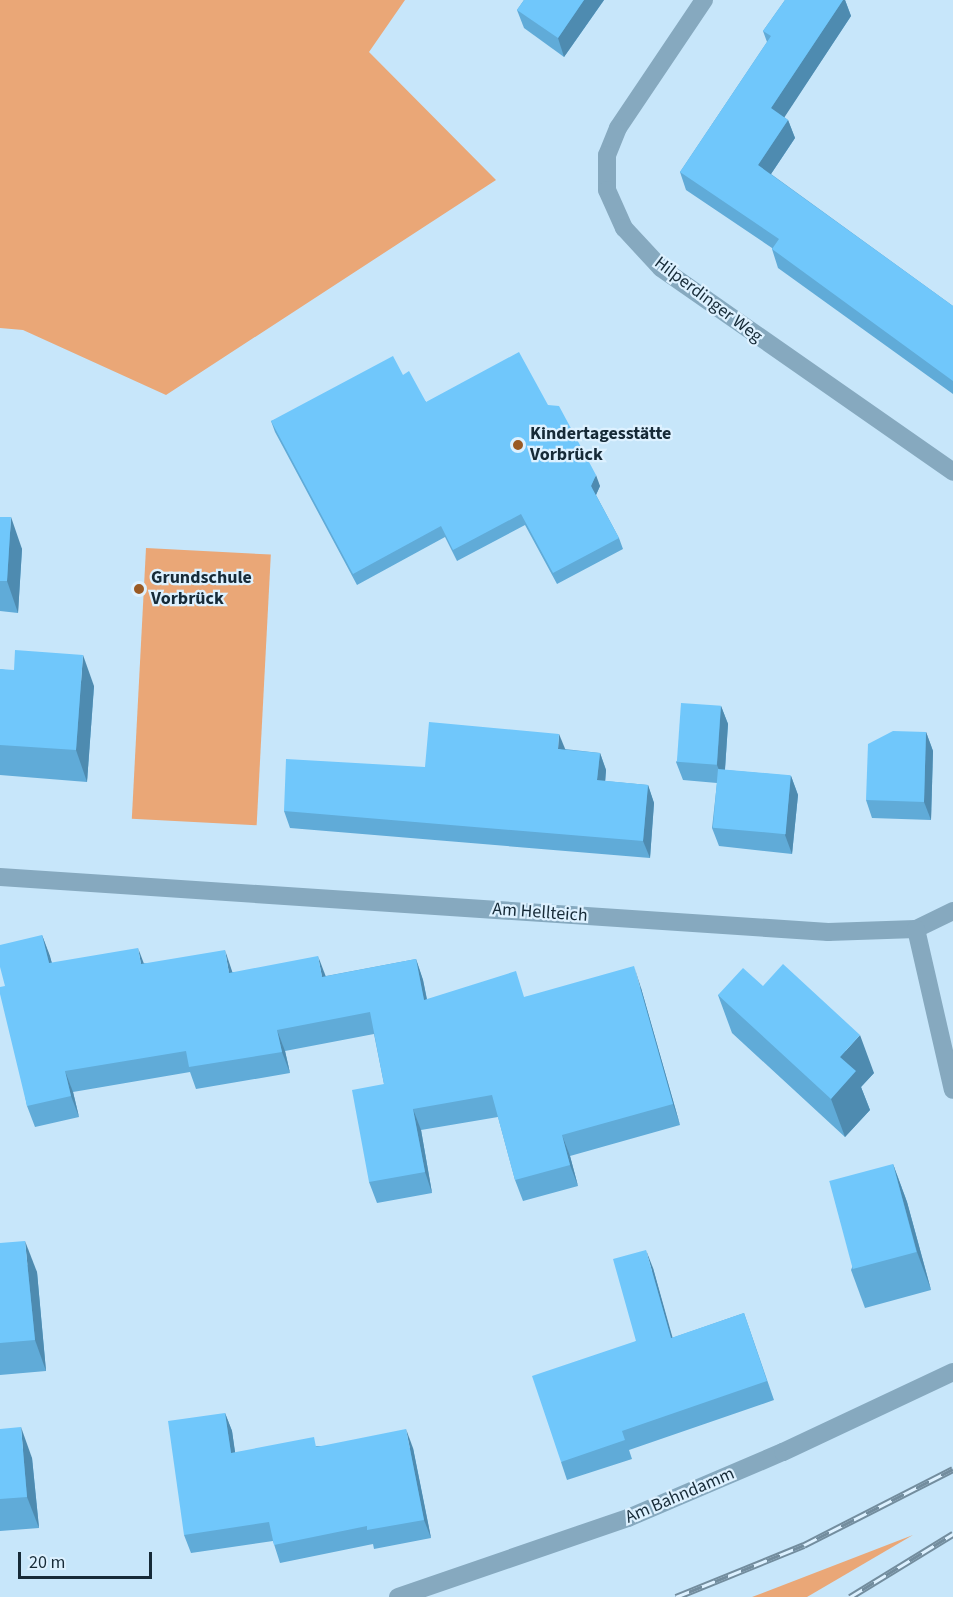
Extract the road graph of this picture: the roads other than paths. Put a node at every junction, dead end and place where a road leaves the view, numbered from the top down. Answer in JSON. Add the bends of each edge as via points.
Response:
{"nodes":[{"id":1,"x":704,"y":0,"type":"edge"},
{"id":2,"x":953,"y":472,"type":"edge"},
{"id":3,"x":0,"y":877,"type":"edge"},
{"id":4,"x":953,"y":911,"type":"edge"},
{"id":5,"x":916,"y":929,"type":"junction"},
{"id":6,"x":953,"y":1090,"type":"edge"},
{"id":7,"x":953,"y":1372,"type":"edge"},
{"id":8,"x":398,"y":1597,"type":"edge"}],
"edges":[{"from":1,"to":2,"type":"street","name":"Hilperdinger Weg","via":[[618,128],[607,155],[607,190],[624,228],[661,268]]},
{"from":3,"to":5,"type":"street","name":"Am Hellteich","via":[[828,932]]},
{"from":4,"to":5,"type":"street"},
{"from":5,"to":6,"type":"street"},
{"from":7,"to":8,"type":"street","name":"Am Bahndamm","via":[[783,1452],[628,1518]]}]}
